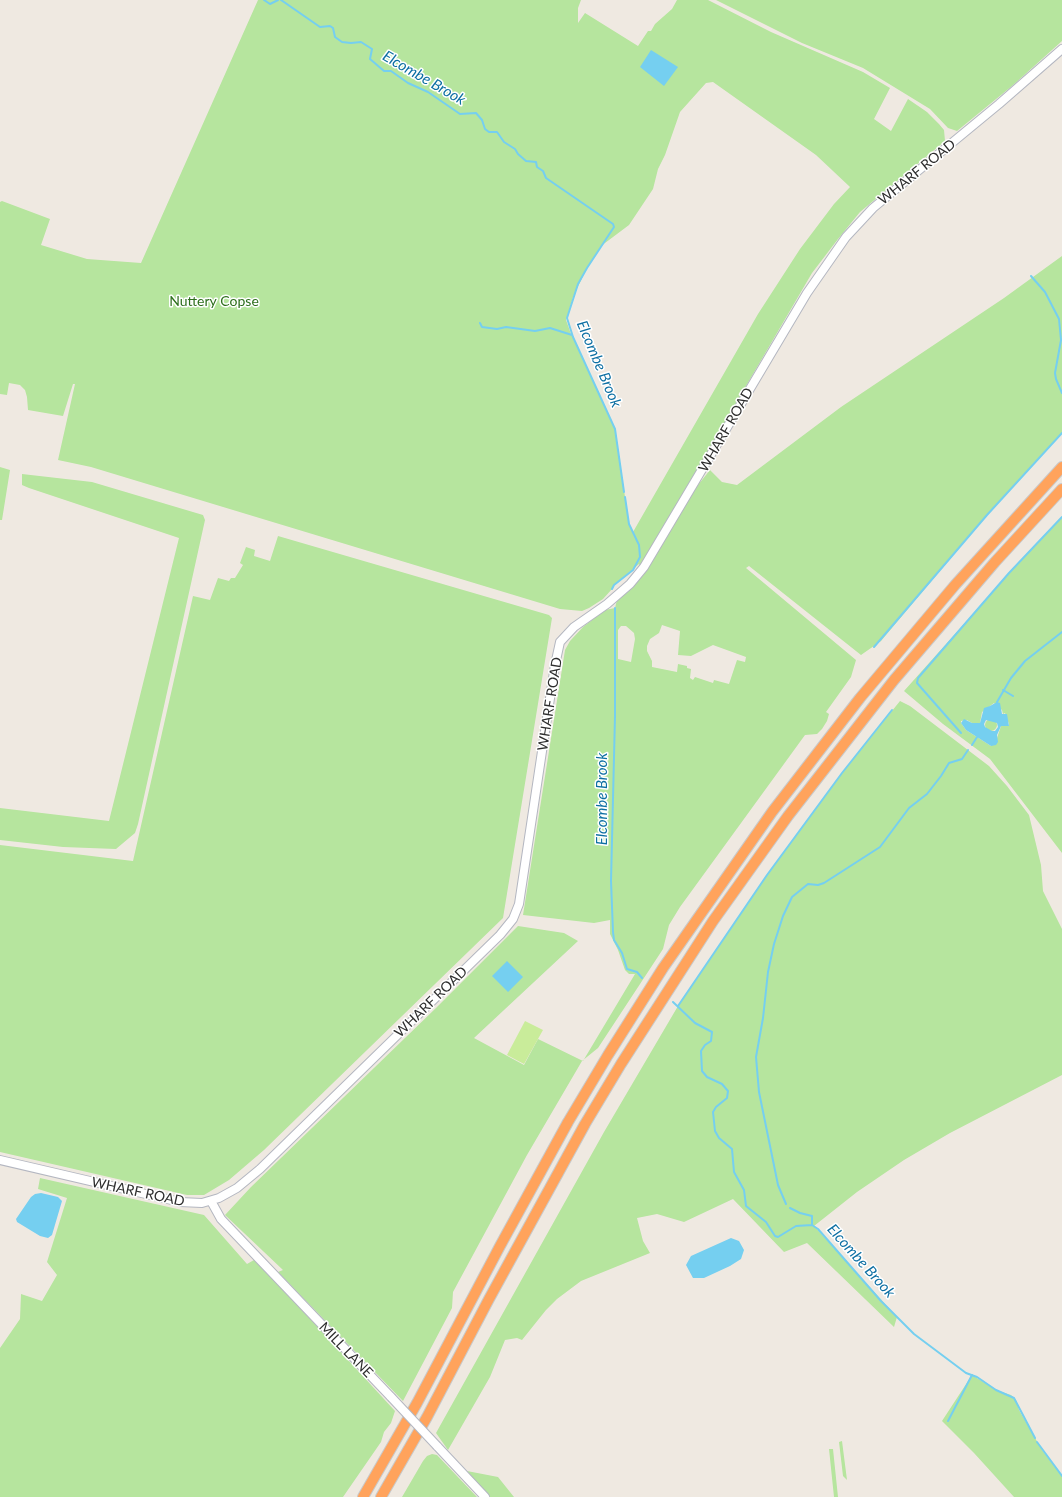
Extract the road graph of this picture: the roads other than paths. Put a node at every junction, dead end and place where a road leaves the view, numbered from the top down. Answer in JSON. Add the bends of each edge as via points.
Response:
{"nodes":[{"id":1,"x":1062,"y":49,"type":"edge"},
{"id":2,"x":1062,"y":467,"type":"edge"},
{"id":3,"x":1062,"y":489,"type":"edge"},
{"id":4,"x":0,"y":1160,"type":"edge"},
{"id":5,"x":212,"y":1201,"type":"junction"},
{"id":6,"x":363,"y":1497,"type":"edge"},
{"id":7,"x":381,"y":1497,"type":"edge"},
{"id":8,"x":485,"y":1497,"type":"edge"}],
"edges":[{"from":1,"to":5,"type":"main road","name":"WHARF ROAD","via":[[873,208],[846,237],[803,299],[644,567],[630,584],[574,627],[560,642],[520,898],[508,926],[260,1169],[237,1188]]},
{"from":2,"to":6,"type":"highway","via":[[955,585],[860,698],[767,818],[663,968],[557,1142]]},
{"from":3,"to":7,"type":"highway","via":[[995,562],[894,680],[788,816],[713,921],[585,1124]]},
{"from":4,"to":5,"type":"main road","name":"WHARF ROAD","via":[[180,1202],[196,1204]]},
{"from":5,"to":8,"type":"main road","name":"MILL LANE","bridge":true,"via":[[221,1219]]}]}
